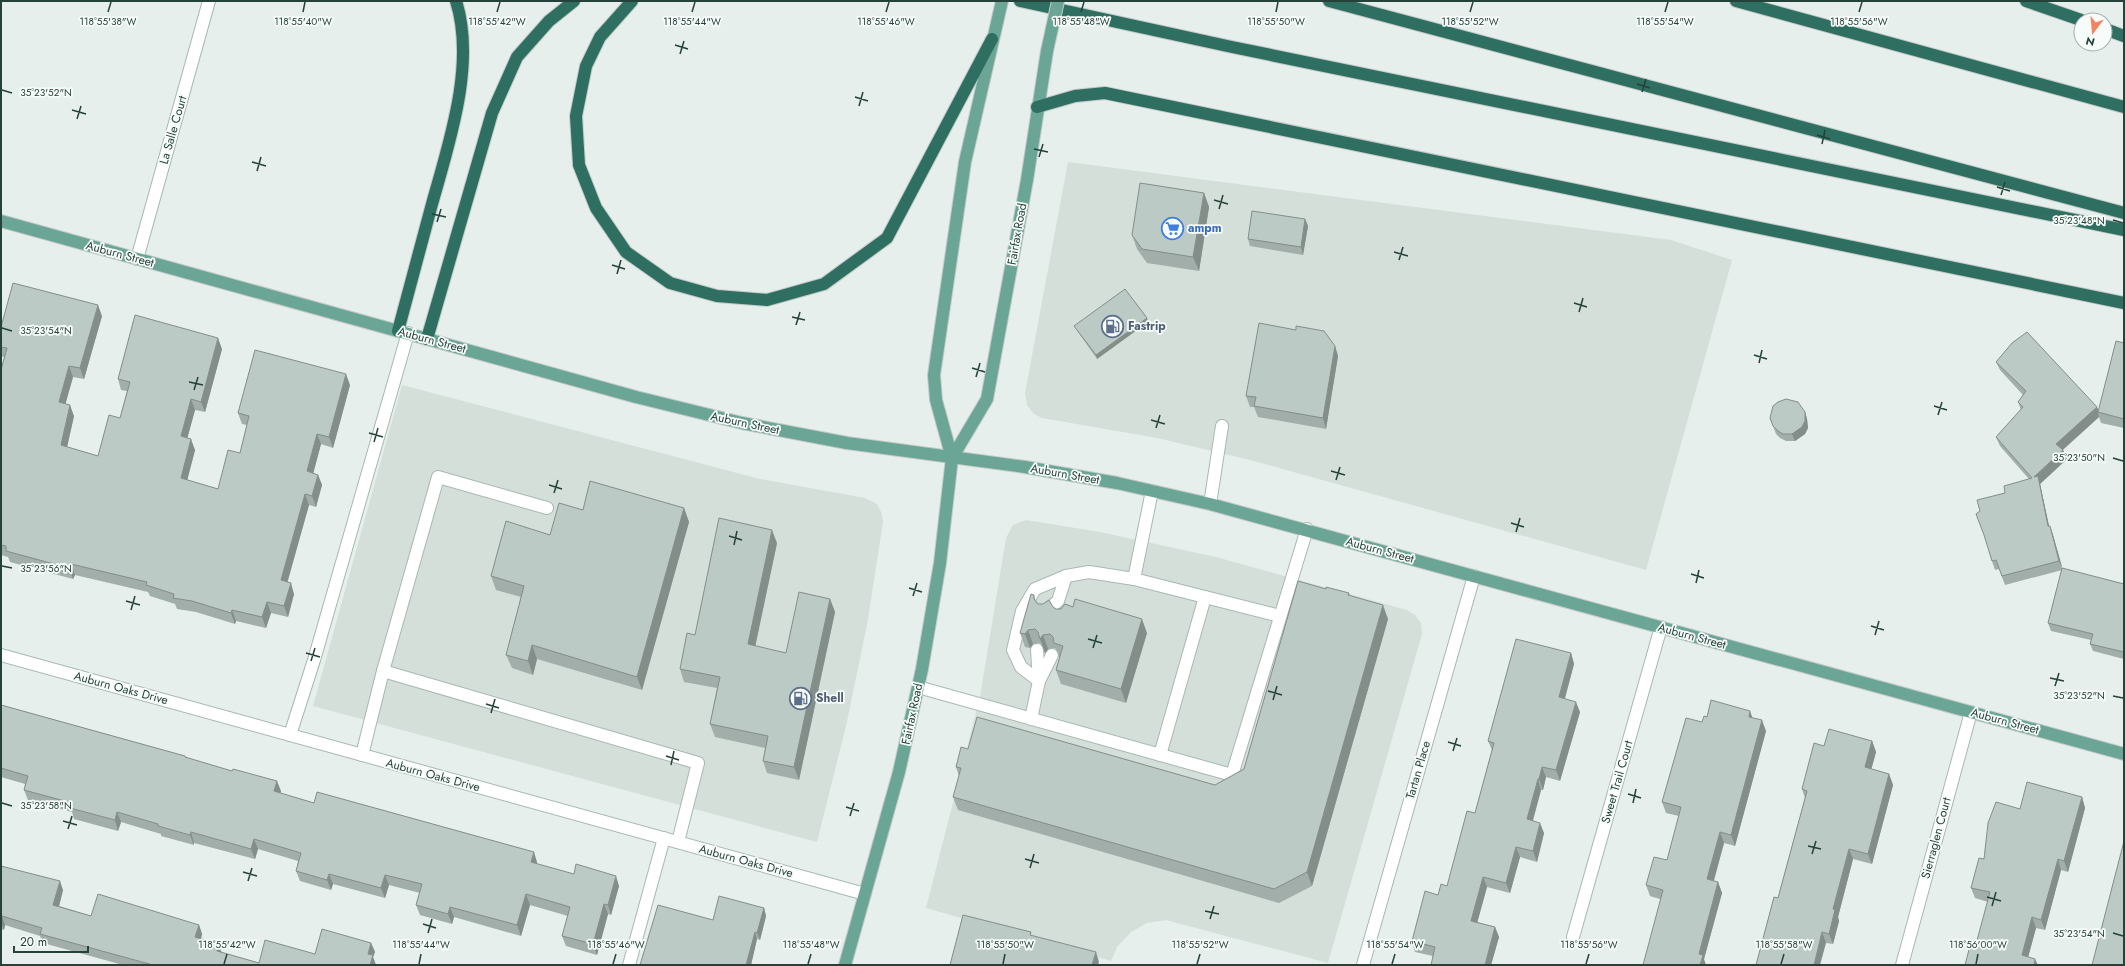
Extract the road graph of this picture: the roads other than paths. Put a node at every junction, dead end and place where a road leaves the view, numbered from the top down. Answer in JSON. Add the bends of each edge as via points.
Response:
{"nodes":[{"id":1,"x":209,"y":1,"type":"edge"},
{"id":2,"x":456,"y":1,"type":"edge"},
{"id":3,"x":574,"y":1,"type":"edge"},
{"id":4,"x":632,"y":1,"type":"edge"},
{"id":5,"x":1002,"y":1,"type":"edge"},
{"id":6,"x":1020,"y":1,"type":"edge"},
{"id":7,"x":1058,"y":1,"type":"edge"},
{"id":8,"x":1329,"y":1,"type":"edge"},
{"id":9,"x":1736,"y":1,"type":"edge"},
{"id":10,"x":2026,"y":1,"type":"edge"},
{"id":11,"x":2073,"y":17,"type":"edge"},
{"id":12,"x":2113,"y":32,"type":"edge"},
{"id":13,"x":2124,"y":36,"type":"edge"},
{"id":14,"x":992,"y":39,"type":"junction"},
{"id":15,"x":1037,"y":107,"type":"junction"},
{"id":16,"x":2124,"y":107,"type":"edge"},
{"id":17,"x":2124,"y":213,"type":"edge"},
{"id":18,"x":1,"y":221,"type":"edge"},
{"id":19,"x":2124,"y":230,"type":"edge"},
{"id":20,"x":137,"y":258,"type":"junction"},
{"id":21,"x":2124,"y":303,"type":"edge"},
{"id":22,"x":403,"y":332,"type":"junction"},
{"id":23,"x":427,"y":339,"type":"junction"},
{"id":24,"x":1222,"y":426,"type":"dead end"},
{"id":25,"x":952,"y":458,"type":"junction"},
{"id":26,"x":1152,"y":491,"type":"junction"},
{"id":27,"x":1210,"y":504,"type":"junction"},
{"id":28,"x":547,"y":508,"type":"dead end"},
{"id":29,"x":1307,"y":529,"type":"junction"},
{"id":30,"x":1066,"y":576,"type":"junction"},
{"id":31,"x":1474,"y":576,"type":"junction"},
{"id":32,"x":1134,"y":580,"type":"junction"},
{"id":33,"x":1205,"y":597,"type":"junction"},
{"id":34,"x":1058,"y":601,"type":"junction"},
{"id":35,"x":1046,"y":611,"type":"edge"},
{"id":36,"x":1063,"y":616,"type":"edge"},
{"id":37,"x":1280,"y":616,"type":"junction"},
{"id":38,"x":1662,"y":627,"type":"junction"},
{"id":39,"x":1037,"y":650,"type":"edge"},
{"id":40,"x":1,"y":655,"type":"edge"},
{"id":41,"x":1052,"y":655,"type":"edge"},
{"id":42,"x":383,"y":671,"type":"junction"},
{"id":43,"x":1039,"y":681,"type":"junction"},
{"id":44,"x":918,"y":687,"type":"junction"},
{"id":45,"x":1971,"y":712,"type":"junction"},
{"id":46,"x":1031,"y":719,"type":"junction"},
{"id":47,"x":290,"y":735,"type":"junction"},
{"id":48,"x":2124,"y":754,"type":"edge"},
{"id":49,"x":362,"y":755,"type":"junction"},
{"id":50,"x":1160,"y":755,"type":"junction"},
{"id":51,"x":664,"y":838,"type":"junction"},
{"id":52,"x":678,"y":842,"type":"junction"},
{"id":53,"x":866,"y":894,"type":"junction"},
{"id":54,"x":1573,"y":937,"type":"dead end"},
{"id":55,"x":628,"y":965,"type":"edge"},
{"id":56,"x":845,"y":965,"type":"edge"},
{"id":57,"x":1362,"y":965,"type":"edge"},
{"id":58,"x":1902,"y":965,"type":"edge"}],
"edges":[{"from":1,"to":20,"type":"street","name":"La Salle Court"},
{"from":2,"to":22,"type":"highway","via":[[461,19],[463,71],[450,140]]},
{"from":3,"to":23,"type":"highway","via":[[549,21],[517,56],[492,113]]},
{"from":4,"to":14,"type":"highway","via":[[600,38],[586,66],[576,116],[579,166],[596,208],[626,252],[670,283],[717,296],[767,300],[824,284],[887,238]]},
{"from":5,"to":14,"type":"main road","name":"Fairfax Road"},
{"from":6,"to":19,"type":"highway"},
{"from":7,"to":15,"type":"main road","name":"Fairfax Road","bridge":true},
{"from":8,"to":17,"type":"highway"},
{"from":9,"to":16,"type":"highway"},
{"from":10,"to":11,"type":"highway"},
{"from":12,"to":13,"type":"highway"},
{"from":14,"to":25,"type":"main road","name":"Fairfax Road","via":[[965,162],[934,375],[936,400]]},
{"from":15,"to":21,"type":"highway","via":[[1075,96],[1105,93]]},
{"from":15,"to":25,"type":"main road","name":"Fairfax Road","via":[[1027,180],[988,399]]},
{"from":18,"to":20,"type":"main road","name":"Auburn Street"},
{"from":20,"to":22,"type":"main road","name":"Auburn Street"},
{"from":22,"to":23,"type":"main road","name":"Auburn Street"},
{"from":22,"to":47,"type":"street","via":[[314,660]]},
{"from":23,"to":25,"type":"main road","name":"Auburn Street","via":[[636,397],[742,423],[847,443]]},
{"from":24,"to":27,"type":"street"},
{"from":25,"to":26,"type":"main road","name":"Auburn Street","via":[[1025,467]]},
{"from":25,"to":44,"type":"main road","name":"Fairfax Road","via":[[940,563]]},
{"from":26,"to":27,"type":"main road","name":"Auburn Street"},
{"from":26,"to":32,"type":"street"},
{"from":27,"to":29,"type":"main road","name":"Auburn Street"},
{"from":28,"to":42,"type":"street","via":[[438,477]]},
{"from":29,"to":31,"type":"main road","name":"Auburn Street"},
{"from":29,"to":37,"type":"street"},
{"from":30,"to":32,"type":"street","via":[[1089,572]]},
{"from":30,"to":34,"type":"street"},
{"from":30,"to":43,"type":"street","via":[[1035,589],[1022,611],[1013,650],[1020,667]]},
{"from":31,"to":38,"type":"main road","name":"Auburn Street"},
{"from":31,"to":57,"type":"street","name":"Tartan Place"},
{"from":32,"to":33,"type":"street"},
{"from":33,"to":37,"type":"street"},
{"from":33,"to":50,"type":"street"},
{"from":34,"to":35,"type":"street"},
{"from":34,"to":36,"type":"street"},
{"from":37,"to":50,"type":"street","via":[[1232,776]]},
{"from":38,"to":45,"type":"main road","name":"Auburn Street"},
{"from":38,"to":54,"type":"street","name":"Sweet Trail Court"},
{"from":39,"to":43,"type":"street"},
{"from":40,"to":47,"type":"street","name":"Auburn Oaks Drive"},
{"from":41,"to":43,"type":"street"},
{"from":42,"to":49,"type":"street"},
{"from":42,"to":52,"type":"street","via":[[698,763]]},
{"from":43,"to":46,"type":"street"},
{"from":44,"to":46,"type":"street"},
{"from":44,"to":53,"type":"main road","name":"Fairfax Road","via":[[899,772]]},
{"from":45,"to":48,"type":"main road","name":"Auburn Street"},
{"from":45,"to":58,"type":"street","name":"Sierraglen Court"},
{"from":46,"to":50,"type":"street"},
{"from":47,"to":49,"type":"street","name":"Auburn Oaks Drive"},
{"from":49,"to":51,"type":"street","name":"Auburn Oaks Drive"},
{"from":51,"to":52,"type":"street","name":"Auburn Oaks Drive"},
{"from":51,"to":55,"type":"street"},
{"from":52,"to":53,"type":"street","name":"Auburn Oaks Drive"},
{"from":53,"to":56,"type":"main road","name":"Fairfax Road"}]}
